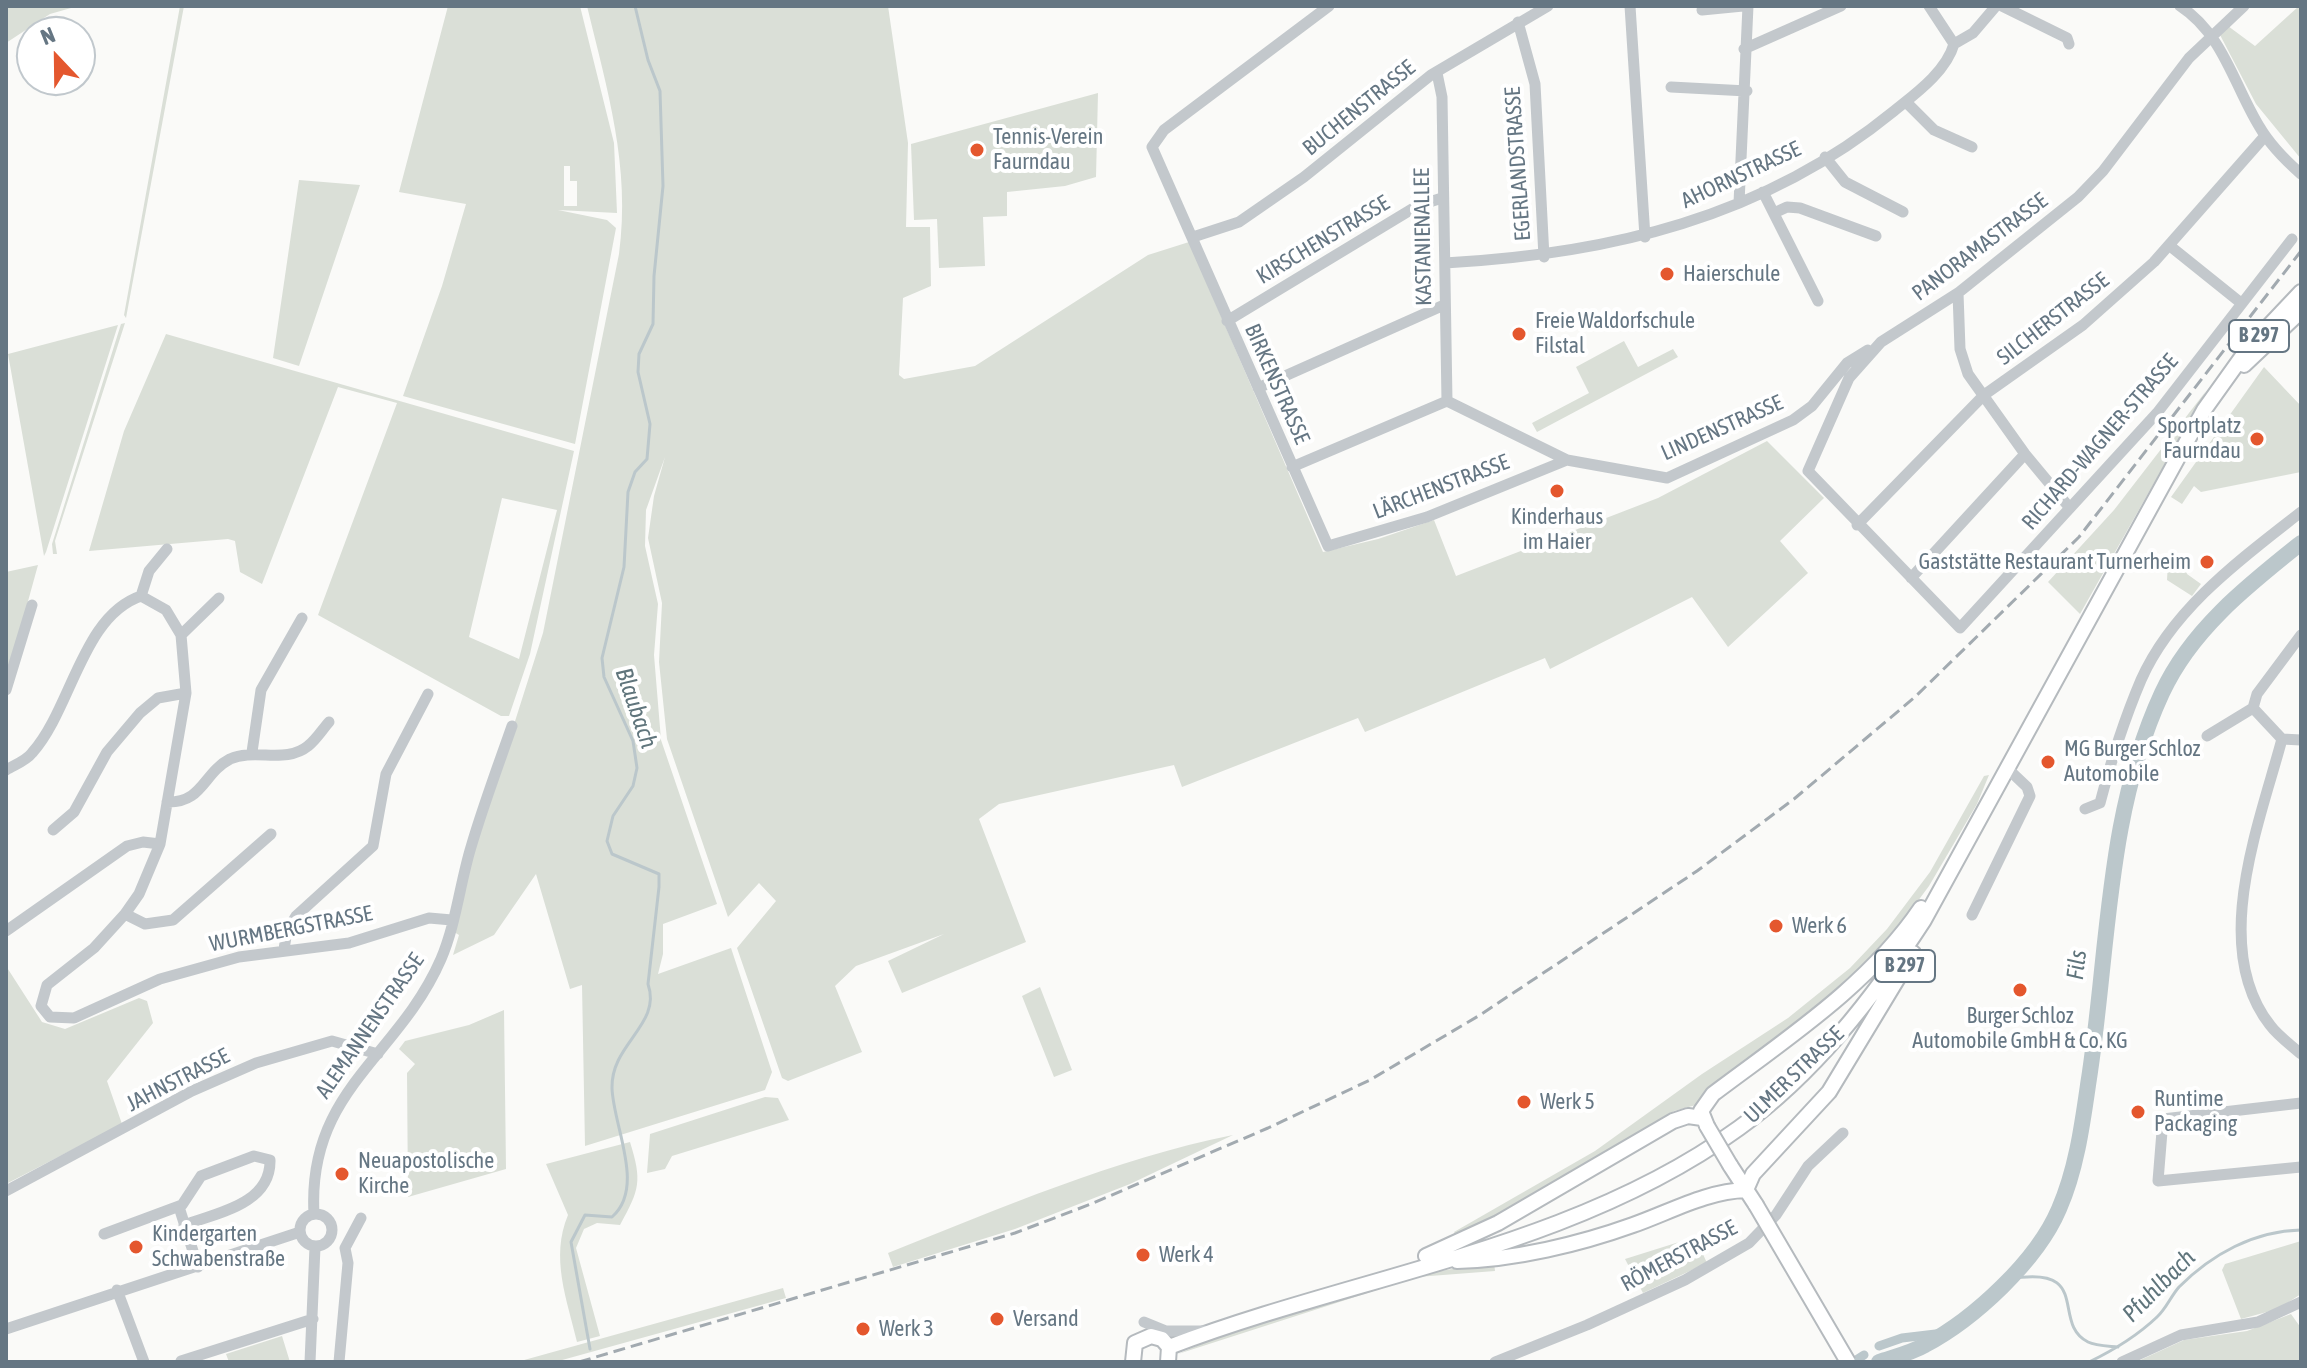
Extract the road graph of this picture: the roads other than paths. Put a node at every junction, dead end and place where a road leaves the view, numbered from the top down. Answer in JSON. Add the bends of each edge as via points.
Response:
{"nodes":[{"id":1,"x":1329,"y":6,"type":"edge"},
{"id":2,"x":1548,"y":6,"type":"edge"},
{"id":3,"x":1630,"y":6,"type":"edge"},
{"id":4,"x":1746,"y":6,"type":"edge"},
{"id":5,"x":1841,"y":6,"type":"edge"},
{"id":6,"x":1929,"y":6,"type":"edge"},
{"id":7,"x":1996,"y":6,"type":"edge"},
{"id":8,"x":2002,"y":6,"type":"edge"},
{"id":9,"x":2180,"y":6,"type":"edge"},
{"id":10,"x":2244,"y":6,"type":"edge"},
{"id":11,"x":1702,"y":10,"type":"dead end"},
{"id":12,"x":1518,"y":22,"type":"junction"},
{"id":13,"x":2213,"y":36,"type":"junction"},
{"id":14,"x":1954,"y":44,"type":"junction"},
{"id":15,"x":2069,"y":44,"type":"dead end"},
{"id":16,"x":1744,"y":49,"type":"junction"},
{"id":17,"x":1437,"y":73,"type":"junction"},
{"id":18,"x":1671,"y":87,"type":"dead end"},
{"id":19,"x":1747,"y":91,"type":"junction"},
{"id":20,"x":1906,"y":102,"type":"junction"},
{"id":21,"x":2256,"y":144,"type":"junction"},
{"id":22,"x":1972,"y":147,"type":"dead end"},
{"id":23,"x":1825,"y":157,"type":"junction"},
{"id":24,"x":2301,"y":174,"type":"edge"},
{"id":25,"x":1763,"y":192,"type":"junction"},
{"id":26,"x":1442,"y":198,"type":"junction"},
{"id":27,"x":1739,"y":203,"type":"junction"},
{"id":28,"x":1903,"y":212,"type":"dead end"},
{"id":29,"x":1774,"y":213,"type":"junction"},
{"id":30,"x":1876,"y":236,"type":"dead end"},
{"id":31,"x":1193,"y":237,"type":"junction"},
{"id":32,"x":1645,"y":237,"type":"junction"},
{"id":33,"x":2292,"y":239,"type":"dead end"},
{"id":34,"x":2170,"y":246,"type":"junction"},
{"id":35,"x":1544,"y":257,"type":"junction"},
{"id":36,"x":1445,"y":263,"type":"junction"},
{"id":37,"x":2301,"y":292,"type":"edge"},
{"id":38,"x":1958,"y":293,"type":"junction"},
{"id":39,"x":1818,"y":301,"type":"dead end"},
{"id":40,"x":2241,"y":303,"type":"junction"},
{"id":41,"x":1444,"y":305,"type":"junction"},
{"id":42,"x":2301,"y":311,"type":"edge"},
{"id":43,"x":1227,"y":321,"type":"junction"},
{"id":44,"x":1881,"y":342,"type":"junction"},
{"id":45,"x":2222,"y":383,"type":"junction"},
{"id":46,"x":1258,"y":388,"type":"junction"},
{"id":47,"x":1984,"y":395,"type":"junction"},
{"id":48,"x":1447,"y":401,"type":"junction"},
{"id":49,"x":2025,"y":454,"type":"junction"},
{"id":50,"x":1567,"y":460,"type":"junction"},
{"id":51,"x":1292,"y":467,"type":"junction"},
{"id":52,"x":2069,"y":507,"type":"junction"},
{"id":53,"x":2301,"y":512,"type":"edge"},
{"id":54,"x":1857,"y":525,"type":"junction"},
{"id":55,"x":1328,"y":546,"type":"joint"},
{"id":56,"x":167,"y":549,"type":"dead end"},
{"id":57,"x":1911,"y":578,"type":"junction"},
{"id":58,"x":141,"y":596,"type":"junction"},
{"id":59,"x":219,"y":598,"type":"dead end"},
{"id":60,"x":32,"y":605,"type":"dead end"},
{"id":61,"x":302,"y":618,"type":"dead end"},
{"id":62,"x":1960,"y":628,"type":"joint"},
{"id":63,"x":181,"y":635,"type":"junction"},
{"id":64,"x":2301,"y":635,"type":"edge"},
{"id":65,"x":6,"y":690,"type":"edge"},
{"id":66,"x":186,"y":693,"type":"junction"},
{"id":67,"x":428,"y":694,"type":"dead end"},
{"id":68,"x":2253,"y":708,"type":"junction"},
{"id":69,"x":329,"y":722,"type":"dead end"},
{"id":70,"x":512,"y":726,"type":"dead end"},
{"id":71,"x":2207,"y":736,"type":"dead end"},
{"id":72,"x":2282,"y":739,"type":"junction"},
{"id":73,"x":2301,"y":740,"type":"edge"},
{"id":74,"x":252,"y":752,"type":"junction"},
{"id":75,"x":2008,"y":769,"type":"junction"},
{"id":76,"x":6,"y":770,"type":"edge"},
{"id":77,"x":167,"y":802,"type":"junction"},
{"id":78,"x":2085,"y":809,"type":"dead end"},
{"id":79,"x":53,"y":830,"type":"dead end"},
{"id":80,"x":271,"y":834,"type":"dead end"},
{"id":81,"x":1971,"y":837,"type":"junction"},
{"id":82,"x":160,"y":844,"type":"junction"},
{"id":83,"x":125,"y":914,"type":"junction"},
{"id":84,"x":1972,"y":915,"type":"dead end"},
{"id":85,"x":452,"y":920,"type":"junction"},
{"id":86,"x":6,"y":931,"type":"edge"},
{"id":87,"x":284,"y":949,"type":"junction"},
{"id":88,"x":378,"y":1054,"type":"junction"},
{"id":89,"x":2301,"y":1054,"type":"edge"},
{"id":90,"x":2301,"y":1103,"type":"edge"},
{"id":91,"x":1704,"y":1122,"type":"junction"},
{"id":92,"x":1843,"y":1133,"type":"dead end"},
{"id":93,"x":2301,"y":1167,"type":"edge"},
{"id":94,"x":1746,"y":1190,"type":"junction"},
{"id":95,"x":6,"y":1191,"type":"edge"},
{"id":96,"x":179,"y":1207,"type":"junction"},
{"id":97,"x":314,"y":1214,"type":"junction"},
{"id":98,"x":361,"y":1218,"type":"dead end"},
{"id":99,"x":184,"y":1225,"type":"junction"},
{"id":100,"x":300,"y":1232,"type":"junction"},
{"id":101,"x":104,"y":1234,"type":"dead end"},
{"id":102,"x":331,"y":1237,"type":"junction"},
{"id":103,"x":315,"y":1247,"type":"junction"},
{"id":104,"x":345,"y":1248,"type":"junction"},
{"id":105,"x":1438,"y":1262,"type":"junction"},
{"id":106,"x":198,"y":1267,"type":"junction"},
{"id":107,"x":1384,"y":1278,"type":"junction"},
{"id":108,"x":117,"y":1290,"type":"junction"},
{"id":109,"x":2301,"y":1302,"type":"edge"},
{"id":110,"x":313,"y":1319,"type":"junction"},
{"id":111,"x":1144,"y":1322,"type":"dead end"},
{"id":112,"x":6,"y":1329,"type":"edge"},
{"id":113,"x":1212,"y":1330,"type":"junction"},
{"id":114,"x":1168,"y":1355,"type":"edge"},
{"id":115,"x":181,"y":1361,"type":"edge"},
{"id":116,"x":1128,"y":1361,"type":"edge"},
{"id":117,"x":144,"y":1362,"type":"edge"},
{"id":118,"x":310,"y":1362,"type":"edge"},
{"id":119,"x":339,"y":1362,"type":"edge"},
{"id":120,"x":1495,"y":1362,"type":"edge"},
{"id":121,"x":1848,"y":1362,"type":"edge"},
{"id":122,"x":2122,"y":1362,"type":"edge"}],
"edges":[{"from":1,"to":31,"type":"street","name":"BIRKENSTRASSE","via":[[1164,130],[1152,147]]},
{"from":2,"to":12,"type":"street","name":"BUCHENSTRASSE"},
{"from":3,"to":32,"type":"street"},
{"from":4,"to":11,"type":"street"},
{"from":4,"to":16,"type":"street"},
{"from":5,"to":16,"type":"street"},
{"from":6,"to":14,"type":"street"},
{"from":7,"to":14,"type":"street","name":"AHORNSTRASSE","via":[[1973,33]]},
{"from":8,"to":15,"type":"street","via":[[2067,38]]},
{"from":9,"to":13,"type":"street"},
{"from":10,"to":13,"type":"street","name":"PANORAMASTRASSE"},
{"from":12,"to":17,"type":"street","name":"BUCHENSTRASSE"},
{"from":12,"to":35,"type":"street","name":"EGERLANDSTRASSE","via":[[1535,84]]},
{"from":13,"to":21,"type":"street"},
{"from":13,"to":38,"type":"street","name":"PANORAMASTRASSE","via":[[2078,197]]},
{"from":14,"to":20,"type":"street","name":"AHORNSTRASSE","via":[[1944,63]]},
{"from":16,"to":19,"type":"street"},
{"from":17,"to":26,"type":"street","name":"KASTANIENALLEE","via":[[1442,97]]},
{"from":17,"to":31,"type":"street","name":"BUCHENSTRASSE","via":[[1239,222]]},
{"from":18,"to":19,"type":"street"},
{"from":19,"to":27,"type":"street"},
{"from":20,"to":22,"type":"street","via":[[1934,130]]},
{"from":20,"to":23,"type":"street","name":"AHORNSTRASSE"},
{"from":21,"to":24,"type":"street","via":[[2276,150]]},
{"from":21,"to":34,"type":"street","name":"SILCHERSTRASSE"},
{"from":23,"to":25,"type":"street","name":"AHORNSTRASSE"},
{"from":23,"to":28,"type":"street","via":[[1845,182]]},
{"from":25,"to":27,"type":"street","name":"AHORNSTRASSE"},
{"from":25,"to":29,"type":"street"},
{"from":26,"to":36,"type":"street","name":"KASTANIENALLEE"},
{"from":26,"to":43,"type":"street","name":"KIRSCHENSTRASSE","via":[[1417,206]]},
{"from":27,"to":32,"type":"street","name":"AHORNSTRASSE"},
{"from":29,"to":30,"type":"street","via":[[1800,208]]},
{"from":29,"to":39,"type":"street"},
{"from":31,"to":43,"type":"street","name":"BIRKENSTRASSE"},
{"from":32,"to":35,"type":"street","name":"AHORNSTRASSE"},
{"from":33,"to":40,"type":"street","name":"RICHARD-WAGNER-STRASSE"},
{"from":34,"to":40,"type":"street"},
{"from":34,"to":47,"type":"street","name":"SILCHERSTRASSE","via":[[2083,325]]},
{"from":35,"to":36,"type":"street","name":"AHORNSTRASSE"},
{"from":36,"to":41,"type":"street","name":"KASTANIENALLEE"},
{"from":37,"to":45,"type":"main road","number":"B 297"},
{"from":38,"to":44,"type":"street","name":"PANORAMASTRASSE"},
{"from":38,"to":47,"type":"street","via":[[1960,349],[1968,374]]},
{"from":40,"to":52,"type":"street","name":"RICHARD-WAGNER-STRASSE","via":[[2157,413]]},
{"from":41,"to":46,"type":"street"},
{"from":41,"to":48,"type":"street","name":"KASTANIENALLEE"},
{"from":42,"to":45,"type":"main road","number":"B 297"},
{"from":43,"to":46,"type":"street","name":"BIRKENSTRASSE"},
{"from":44,"to":50,"type":"street","name":"LINDENSTRASSE","via":[[1847,363],[1812,406],[1793,420],[1667,478]]},
{"from":44,"to":54,"type":"street","name":"PANORAMASTRASSE","via":[[1849,378],[1808,471]]},
{"from":45,"to":75,"type":"main road","name":"ULMER STRASSE","number":"B 297"},
{"from":46,"to":51,"type":"street","name":"BIRKENSTRASSE"},
{"from":47,"to":49,"type":"street"},
{"from":47,"to":54,"type":"street","name":"SILCHERSTRASSE"},
{"from":48,"to":50,"type":"street","name":"LINDENSTRASSE"},
{"from":48,"to":51,"type":"street"},
{"from":49,"to":52,"type":"street"},
{"from":49,"to":57,"type":"street"},
{"from":50,"to":55,"type":"street","name":"LÄRCHENSTRASSE","via":[[1427,517]]},
{"from":51,"to":55,"type":"street","name":"BIRKENSTRASSE"},
{"from":52,"to":62,"type":"street","name":"RICHARD-WAGNER-STRASSE"},
{"from":53,"to":78,"type":"street","via":[[2218,580],[2174,628],[2142,679],[2100,803]]},
{"from":54,"to":57,"type":"street","name":"PANORAMASTRASSE"},
{"from":56,"to":58,"type":"street","via":[[149,571]]},
{"from":57,"to":62,"type":"street","name":"PANORAMASTRASSE"},
{"from":58,"to":63,"type":"street","via":[[166,610]]},
{"from":58,"to":76,"type":"street","via":[[121,603],[104,620],[51,728],[30,756]]},
{"from":59,"to":63,"type":"street"},
{"from":60,"to":65,"type":"street"},
{"from":61,"to":74,"type":"street","via":[[261,690]]},
{"from":63,"to":66,"type":"street","name":"WURMBERGSTRASSE"},
{"from":64,"to":68,"type":"street","via":[[2257,694]]},
{"from":66,"to":77,"type":"street","name":"WURMBERGSTRASSE"},
{"from":66,"to":79,"type":"street","via":[[158,698],[140,713],[107,752],[74,812]]},
{"from":67,"to":87,"type":"street","via":[[386,774],[373,846],[296,916]]},
{"from":68,"to":71,"type":"street"},
{"from":68,"to":72,"type":"street"},
{"from":69,"to":74,"type":"street","via":[[298,751],[279,756]]},
{"from":70,"to":85,"type":"street","name":"ALEMANNENSTRASSE"},
{"from":72,"to":73,"type":"street"},
{"from":72,"to":89,"type":"street","via":[[2246,875],[2241,938],[2260,1010]]},
{"from":74,"to":77,"type":"street","via":[[226,761],[183,803]]},
{"from":75,"to":81,"type":"main road","name":"ULMER STRASSE","number":"B 297"},
{"from":75,"to":84,"type":"street","via":[[2030,796]]},
{"from":77,"to":82,"type":"street","name":"WURMBERGSTRASSE"},
{"from":80,"to":83,"type":"street","via":[[173,920],[145,924]]},
{"from":81,"to":91,"type":"main road","number":"B 297","via":[[1961,841],[1900,935],[1813,1019],[1713,1094],[1701,1111]]},
{"from":81,"to":94,"type":"main road","number":"B 297","via":[[1971,850],[1936,915],[1829,1092],[1753,1174]]},
{"from":81,"to":105,"type":"main road","name":"ULMER STRASSE","via":[[1924,920],[1868,1000],[1800,1075],[1740,1127],[1610,1201]]},
{"from":82,"to":83,"type":"street","name":"WURMBERGSTRASSE"},
{"from":82,"to":86,"type":"street","via":[[127,846]]},
{"from":83,"to":87,"type":"street","name":"WURMBERGSTRASSE","via":[[94,948],[47,985],[41,1006],[50,1017],[74,1018],[160,979]]},
{"from":85,"to":87,"type":"street","name":"WURMBERGSTRASSE","via":[[429,918],[349,943]]},
{"from":85,"to":88,"type":"street","name":"ALEMANNENSTRASSE","via":[[430,982]]},
{"from":88,"to":95,"type":"street","name":"JAHNSTRASSE","via":[[332,1041],[256,1063],[192,1091]]},
{"from":88,"to":97,"type":"street","name":"ALEMANNENSTRASSE","via":[[331,1118],[320,1144],[313,1174]]},
{"from":90,"to":93,"type":"street","via":[[2163,1119],[2158,1181]]},
{"from":91,"to":94,"type":"main road","bridge":true},
{"from":91,"to":107,"type":"main road","via":[[1688,1116],[1673,1121],[1498,1223]]},
{"from":92,"to":120,"type":"street","name":"RÖMERSTRASSE","via":[[1808,1166],[1776,1215],[1749,1243],[1685,1280]]},
{"from":94,"to":105,"type":"main road","via":[[1723,1190],[1600,1235],[1506,1255]]},
{"from":94,"to":121,"type":"main road","bridge":true},
{"from":96,"to":99,"type":"street"},
{"from":96,"to":99,"type":"street","via":[[201,1176],[254,1156],[270,1160],[256,1195]]},
{"from":96,"to":101,"type":"street"},
{"from":97,"to":100,"type":"street","via":[[305,1218]]},
{"from":97,"to":102,"type":"street","via":[[331,1222]]},
{"from":98,"to":104,"type":"street"},
{"from":99,"to":106,"type":"street"},
{"from":100,"to":103,"type":"street"},
{"from":100,"to":106,"type":"street"},
{"from":102,"to":103,"type":"street"},
{"from":102,"to":104,"type":"street"},
{"from":103,"to":110,"type":"street"},
{"from":104,"to":119,"type":"street"},
{"from":105,"to":107,"type":"main road","name":"ULMER STRASSE"},
{"from":106,"to":108,"type":"street"},
{"from":107,"to":113,"type":"main road","name":"ULMER STRASSE"},
{"from":108,"to":112,"type":"street"},
{"from":108,"to":117,"type":"street"},
{"from":109,"to":122,"type":"street","via":[[2258,1322],[2181,1335]]},
{"from":110,"to":115,"type":"street"},
{"from":110,"to":118,"type":"street"},
{"from":111,"to":113,"type":"street","via":[[1166,1331]]},
{"from":113,"to":114,"type":"main road","name":"ULMER STRASSE"},
{"from":114,"to":116,"type":"main road","name":"ULMER STRASSE","via":[[1157,1337],[1145,1336],[1135,1343]]}]}
